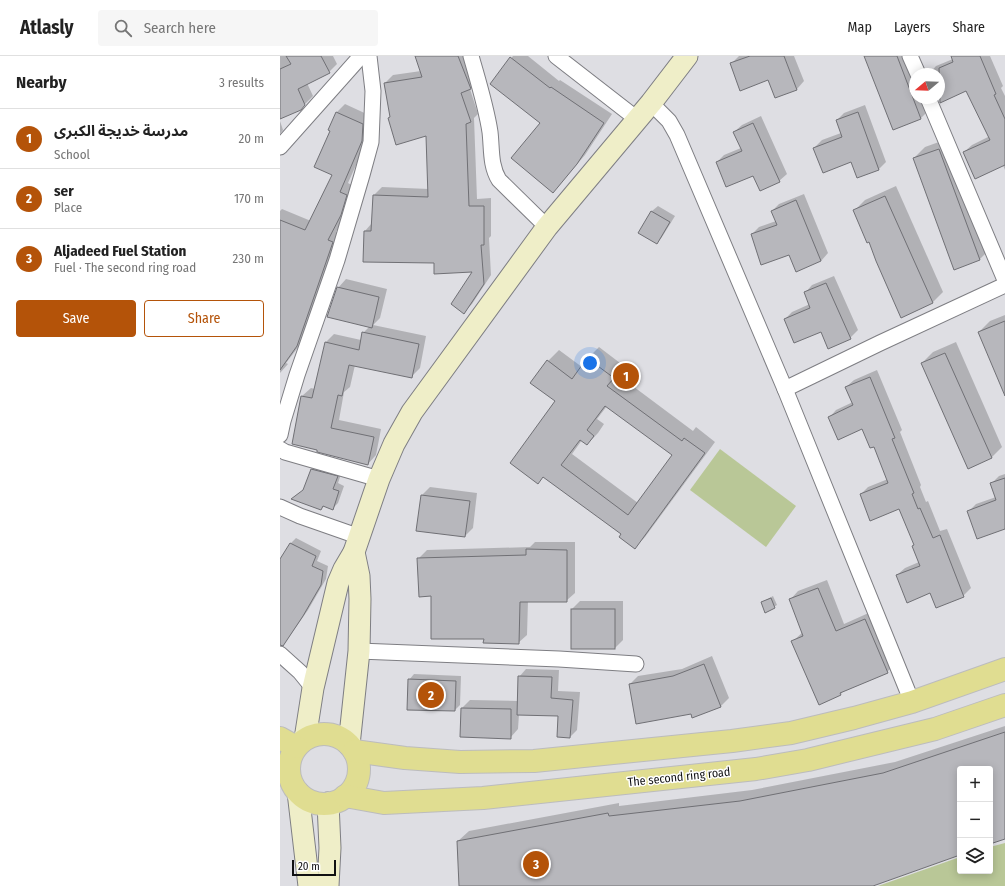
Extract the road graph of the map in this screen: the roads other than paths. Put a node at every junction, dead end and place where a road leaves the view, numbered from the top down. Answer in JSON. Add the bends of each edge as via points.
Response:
{"nodes":[{"id":1,"x":361,"y":56,"type":"edge"},
{"id":2,"x":369,"y":56,"type":"edge"},
{"id":3,"x":471,"y":56,"type":"edge"},
{"id":4,"x":556,"y":56,"type":"edge"},
{"id":5,"x":688,"y":56,"type":"edge"},
{"id":6,"x":910,"y":56,"type":"edge"},
{"id":7,"x":915,"y":68,"type":"edge"},
{"id":8,"x":651,"y":103,"type":"junction"},
{"id":9,"x":931,"y":104,"type":"edge"},
{"id":10,"x":637,"y":119,"type":"junction"},
{"id":11,"x":280,"y":147,"type":"edge"},
{"id":12,"x":547,"y":227,"type":"junction"},
{"id":13,"x":1005,"y":280,"type":"edge"},
{"id":14,"x":1005,"y":285,"type":"edge"},
{"id":15,"x":785,"y":389,"type":"junction"},
{"id":16,"x":280,"y":435,"type":"edge"},
{"id":17,"x":280,"y":449,"type":"edge"},
{"id":18,"x":379,"y":479,"type":"junction"},
{"id":19,"x":282,"y":512,"type":"edge"},
{"id":20,"x":357,"y":544,"type":"junction"},
{"id":21,"x":359,"y":651,"type":"junction"},
{"id":22,"x":280,"y":654,"type":"edge"},
{"id":23,"x":636,"y":664,"type":"dead end"},
{"id":24,"x":1005,"y":670,"type":"edge"},
{"id":25,"x":313,"y":688,"type":"junction"},
{"id":26,"x":912,"y":702,"type":"junction"},
{"id":27,"x":1005,"y":705,"type":"edge"},
{"id":28,"x":294,"y":741,"type":"edge"},
{"id":29,"x":352,"y":748,"type":"junction"},
{"id":30,"x":290,"y":786,"type":"edge"},
{"id":31,"x":337,"y":800,"type":"junction"},
{"id":32,"x":309,"y":886,"type":"edge"},
{"id":33,"x":328,"y":886,"type":"edge"}],
"edges":[{"from":1,"to":11,"type":"street"},
{"from":2,"to":16,"type":"street","via":[[373,91],[371,142],[337,260],[297,375]]},
{"from":3,"to":12,"type":"street","via":[[485,106],[495,173]]},
{"from":4,"to":10,"type":"street"},
{"from":5,"to":8,"type":"street"},
{"from":6,"to":7,"type":"street"},
{"from":8,"to":10,"type":"street"},
{"from":8,"to":15,"type":"street","via":[[669,121],[677,135]]},
{"from":9,"to":13,"type":"street"},
{"from":10,"to":12,"type":"street"},
{"from":12,"to":18,"type":"street","via":[[412,412],[394,444]]},
{"from":14,"to":15,"type":"street"},
{"from":15,"to":26,"type":"street"},
{"from":17,"to":18,"type":"street"},
{"from":18,"to":20,"type":"street"},
{"from":19,"to":20,"type":"street"},
{"from":20,"to":21,"type":"street","via":[[360,591]]},
{"from":20,"to":25,"type":"street","via":[[338,583]]},
{"from":21,"to":23,"type":"street"},
{"from":21,"to":29,"type":"street"},
{"from":22,"to":25,"type":"street"},
{"from":24,"to":26,"type":"main road"},
{"from":25,"to":28,"type":"street"},
{"from":26,"to":29,"type":"main road","via":[[791,733],[694,746],[534,760],[460,762],[405,758]]},
{"from":27,"to":31,"type":"main road","name":"The second ring road","via":[[935,730],[808,760],[756,768],[483,798],[384,803]]},
{"from":28,"to":29,"type":"main road","via":[[316,734],[328,734],[340,738]]},
{"from":28,"to":30,"type":"main road","via":[[290,758]]},
{"from":29,"to":31,"type":"main road","via":[[358,763],[358,775],[354,787]]},
{"from":30,"to":31,"type":"main road","via":[[312,802]]},
{"from":30,"to":32,"type":"street"},
{"from":31,"to":33,"type":"street"}]}
